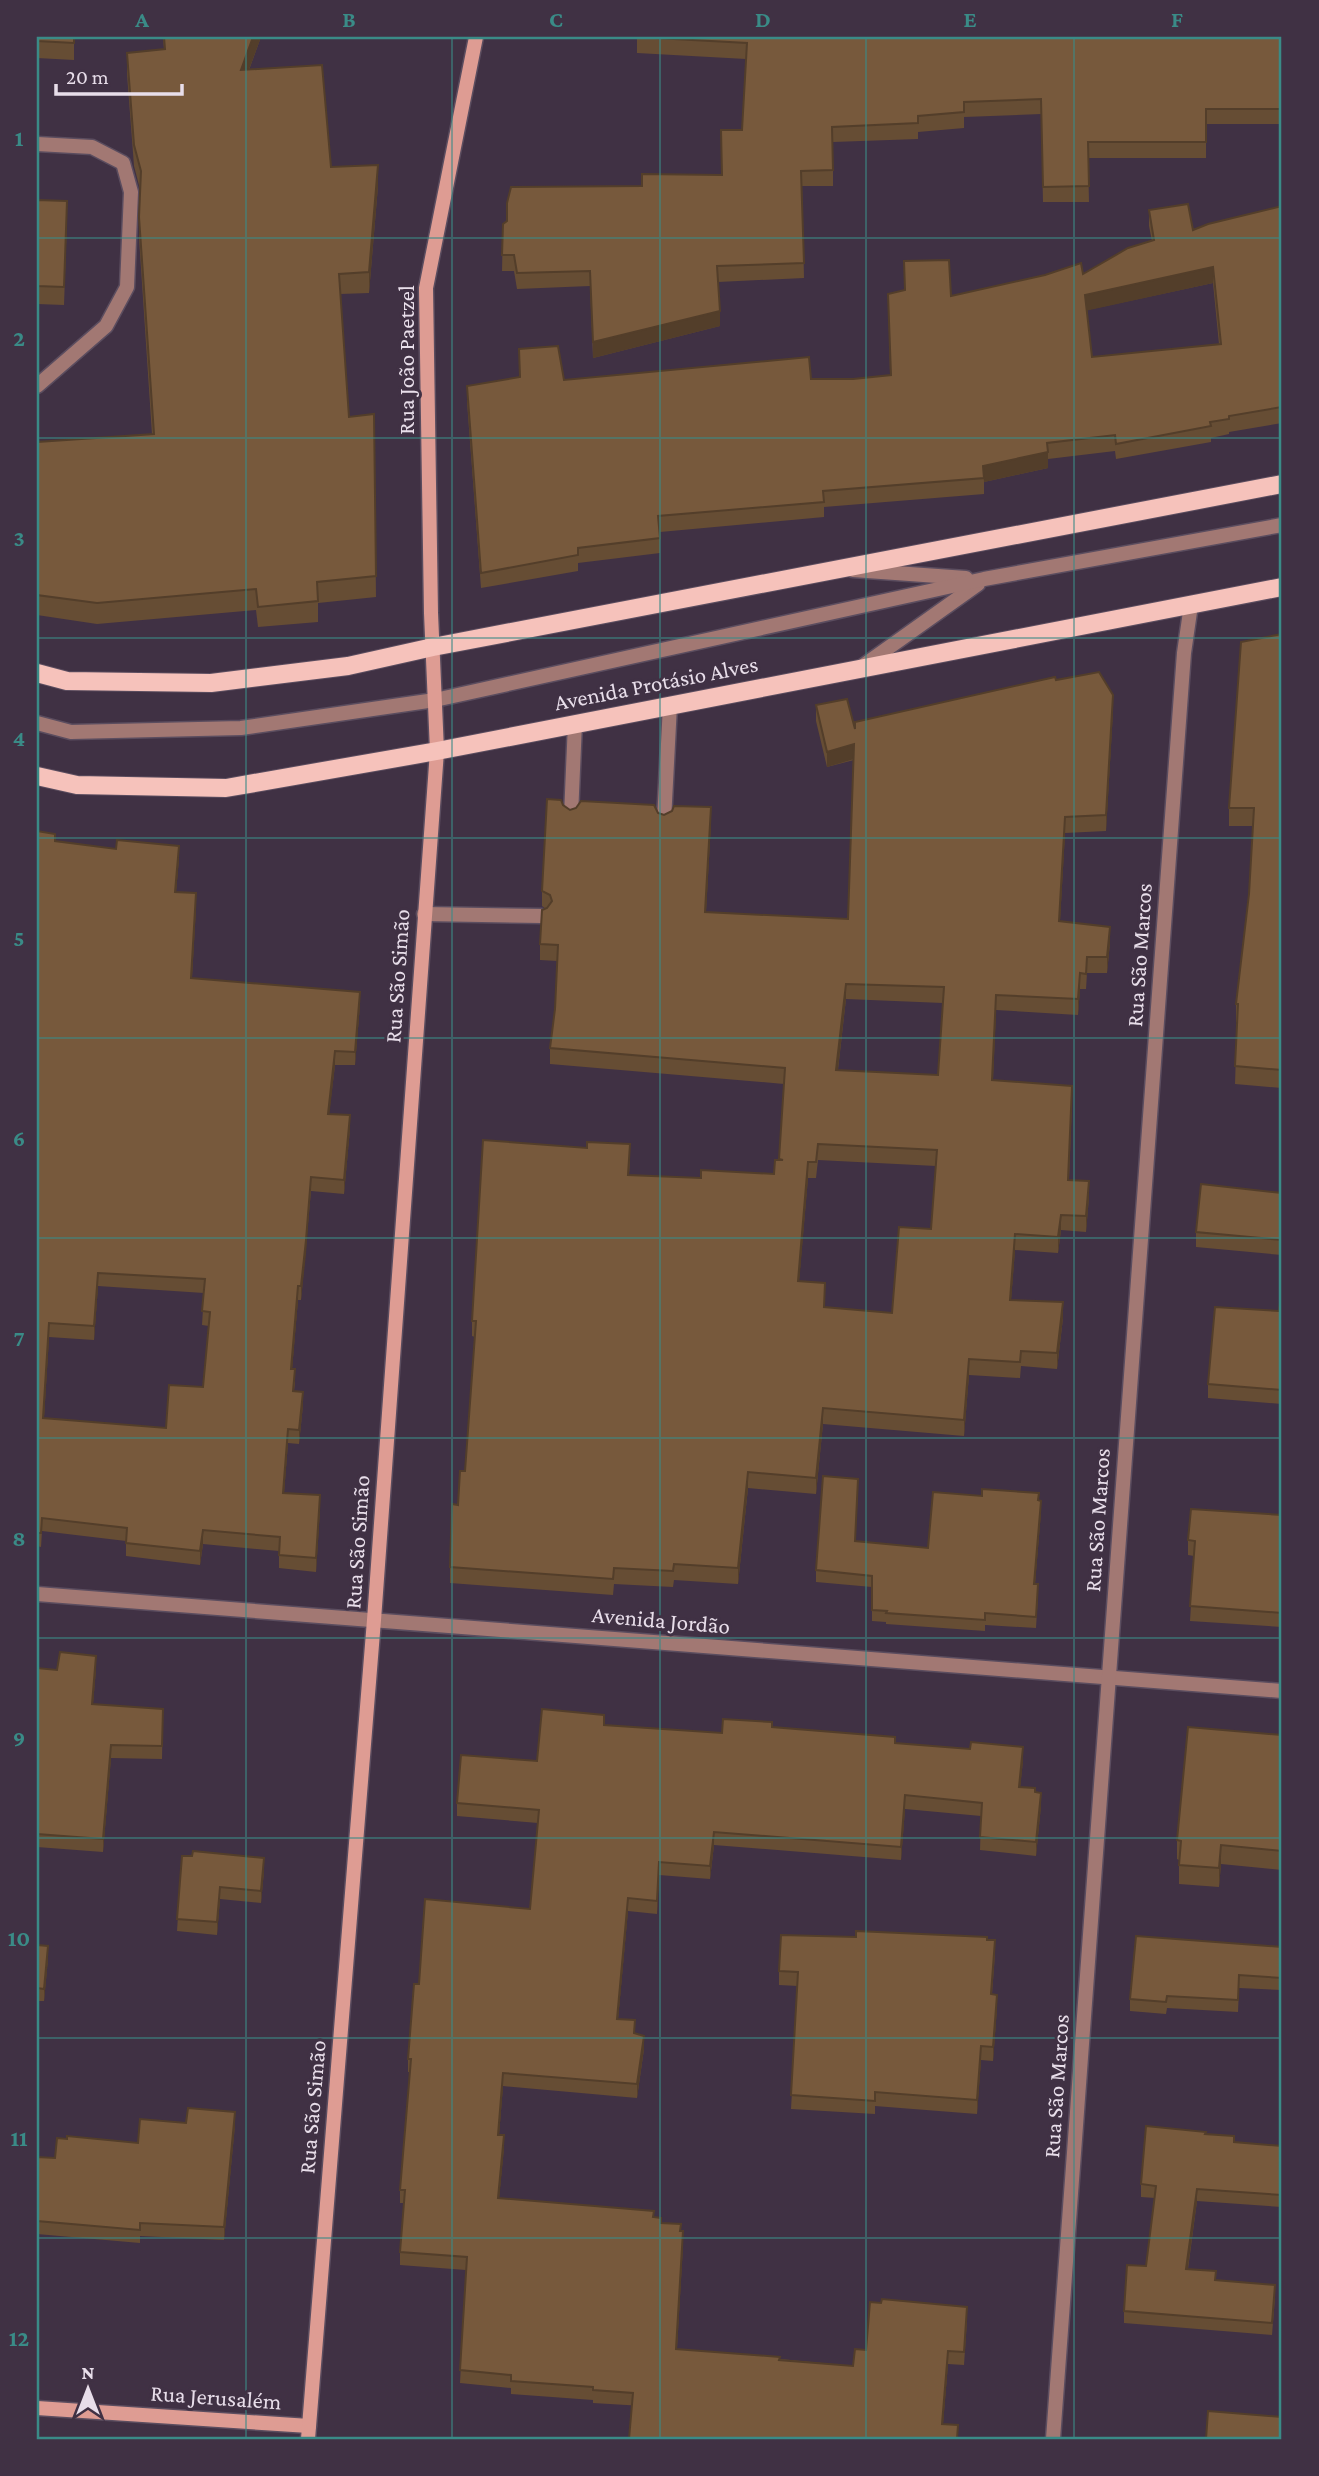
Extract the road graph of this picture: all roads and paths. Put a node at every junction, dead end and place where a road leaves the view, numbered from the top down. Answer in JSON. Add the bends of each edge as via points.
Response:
{"nodes":[{"id":1,"x":476,"y":37,"type":"edge"},
{"id":2,"x":37,"y":144,"type":"edge"},
{"id":3,"x":37,"y":386,"type":"edge"},
{"id":4,"x":1282,"y":484,"type":"edge"},
{"id":5,"x":1282,"y":526,"type":"edge"},
{"id":6,"x":841,"y":569,"type":"junction"},
{"id":7,"x":984,"y":579,"type":"junction"},
{"id":8,"x":1282,"y":587,"type":"edge"},
{"id":9,"x":1191,"y":605,"type":"junction"},
{"id":10,"x":433,"y":647,"type":"junction"},
{"id":11,"x":859,"y":669,"type":"junction"},
{"id":12,"x":37,"y":673,"type":"edge"},
{"id":13,"x":435,"y":700,"type":"junction"},
{"id":14,"x":670,"y":705,"type":"junction"},
{"id":15,"x":37,"y":723,"type":"edge"},
{"id":16,"x":575,"y":723,"type":"junction"},
{"id":17,"x":436,"y":751,"type":"junction"},
{"id":18,"x":37,"y":776,"type":"edge"},
{"id":19,"x":571,"y":816,"type":"edge"},
{"id":20,"x":664,"y":821,"type":"edge"},
{"id":21,"x":424,"y":914,"type":"junction"},
{"id":22,"x":542,"y":916,"type":"edge"},
{"id":23,"x":37,"y":1594,"type":"edge"},
{"id":24,"x":374,"y":1620,"type":"junction"},
{"id":25,"x":1109,"y":1678,"type":"junction"},
{"id":26,"x":1282,"y":1691,"type":"edge"},
{"id":27,"x":37,"y":2408,"type":"edge"},
{"id":28,"x":309,"y":2433,"type":"edge"},
{"id":29,"x":1053,"y":2439,"type":"edge"}],
"edges":[{"from":1,"to":10,"type":"street","name":"Rua João Paetzel","via":[[426,288]]},
{"from":2,"to":3,"type":"street","via":[[92,147],[123,163],[131,192],[127,287],[106,326]]},
{"from":4,"to":6,"type":"main road"},
{"from":5,"to":7,"type":"street"},
{"from":6,"to":7,"type":"street"},
{"from":6,"to":10,"type":"main road"},
{"from":7,"to":11,"type":"street"},
{"from":7,"to":13,"type":"street"},
{"from":8,"to":9,"type":"main road","name":"Avenida Protásio Alves"},
{"from":9,"to":11,"type":"main road","name":"Avenida Protásio Alves"},
{"from":9,"to":25,"type":"street","name":"Rua São Marcos"},
{"from":10,"to":12,"type":"main road","via":[[348,666],[211,683],[68,681]]},
{"from":10,"to":13,"type":"street","name":"Rua São Simão"},
{"from":11,"to":14,"type":"main road","name":"Avenida Protásio Alves"},
{"from":13,"to":15,"type":"street","via":[[241,728],[71,732]]},
{"from":13,"to":17,"type":"street","name":"Rua São Simão"},
{"from":14,"to":16,"type":"main road","name":"Avenida Protásio Alves"},
{"from":14,"to":20,"type":"street"},
{"from":16,"to":17,"type":"main road","name":"Avenida Protásio Alves"},
{"from":16,"to":19,"type":"street"},
{"from":17,"to":18,"type":"main road","name":"Avenida Protásio Alves","via":[[226,788],[77,785]]},
{"from":17,"to":21,"type":"street","name":"Rua São Simão"},
{"from":21,"to":22,"type":"street"},
{"from":21,"to":24,"type":"street","name":"Rua São Simão"},
{"from":23,"to":24,"type":"street","name":"Avenida Jordão"},
{"from":24,"to":25,"type":"street","name":"Avenida Jordão"},
{"from":24,"to":28,"type":"street","name":"Rua São Simão"},
{"from":25,"to":26,"type":"street","name":"Avenida Jordão"},
{"from":25,"to":29,"type":"street","name":"Rua São Marcos"},
{"from":27,"to":28,"type":"street","name":"Rua Jerusalém"}]}
